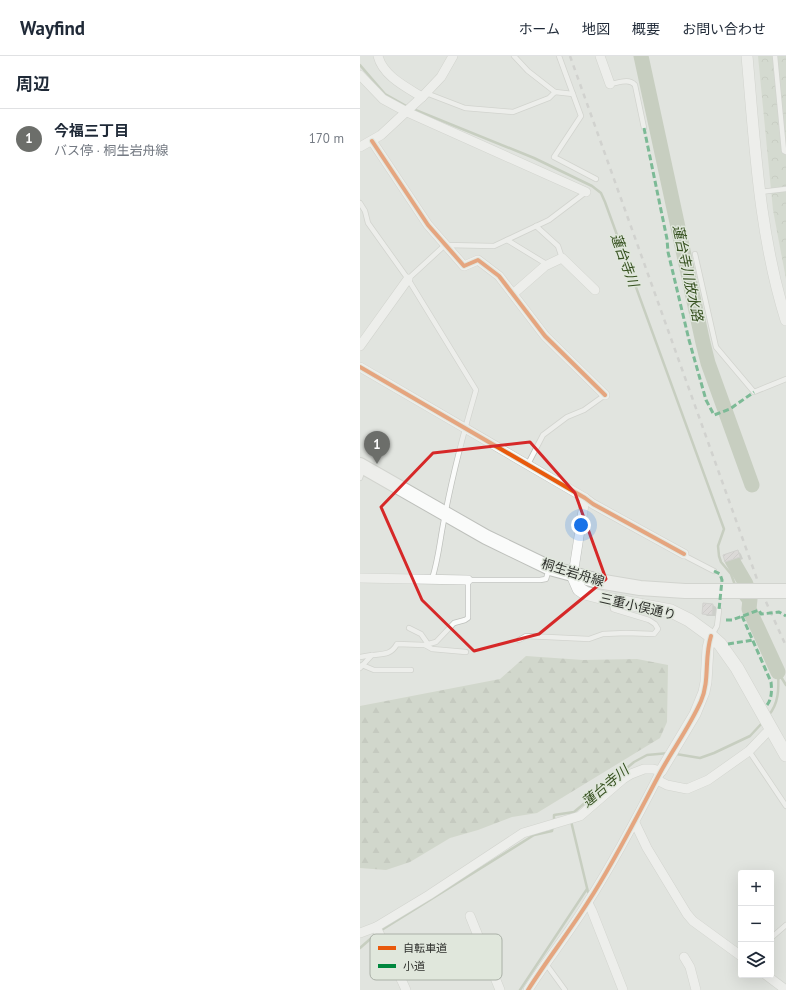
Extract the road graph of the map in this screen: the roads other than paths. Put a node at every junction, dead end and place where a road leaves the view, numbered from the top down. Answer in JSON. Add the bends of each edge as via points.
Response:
{"nodes":[{"id":1,"x":378,"y":56,"type":"edge"},
{"id":2,"x":454,"y":56,"type":"edge"},
{"id":3,"x":514,"y":56,"type":"edge"},
{"id":4,"x":558,"y":56,"type":"edge"},
{"id":5,"x":600,"y":56,"type":"edge"},
{"id":6,"x":747,"y":56,"type":"edge"},
{"id":7,"x":775,"y":56,"type":"edge"},
{"id":8,"x":360,"y":75,"type":"edge"},
{"id":9,"x":610,"y":84,"type":"joint"},
{"id":10,"x":555,"y":92,"type":"junction"},
{"id":11,"x":573,"y":94,"type":"junction"},
{"id":12,"x":424,"y":95,"type":"junction"},
{"id":13,"x":406,"y":112,"type":"junction"},
{"id":14,"x":644,"y":128,"type":"dead end"},
{"id":15,"x":372,"y":141,"type":"junction"},
{"id":16,"x":360,"y":147,"type":"edge"},
{"id":17,"x":786,"y":152,"type":"edge"},
{"id":18,"x":596,"y":179,"type":"dead end"},
{"id":19,"x":786,"y":190,"type":"edge"},
{"id":20,"x":586,"y":192,"type":"joint"},
{"id":21,"x":759,"y":192,"type":"junction"},
{"id":22,"x":360,"y":203,"type":"edge"},
{"id":23,"x":536,"y":226,"type":"junction"},
{"id":24,"x":507,"y":240,"type":"junction"},
{"id":25,"x":445,"y":245,"type":"junction"},
{"id":26,"x":695,"y":254,"type":"dead end"},
{"id":27,"x":562,"y":258,"type":"junction"},
{"id":28,"x":548,"y":265,"type":"junction"},
{"id":29,"x":408,"y":279,"type":"junction"},
{"id":30,"x":596,"y":290,"type":"dead end"},
{"id":31,"x":513,"y":294,"type":"junction"},
{"id":32,"x":786,"y":320,"type":"edge"},
{"id":33,"x":360,"y":346,"type":"edge"},
{"id":34,"x":360,"y":367,"type":"edge"},
{"id":35,"x":786,"y":379,"type":"edge"},
{"id":36,"x":605,"y":395,"type":"joint"},
{"id":37,"x":465,"y":428,"type":"junction"},
{"id":38,"x":528,"y":464,"type":"junction"},
{"id":39,"x":361,"y":470,"type":"edge"},
{"id":40,"x":585,"y":498,"type":"junction"},
{"id":41,"x":445,"y":514,"type":"junction"},
{"id":42,"x":684,"y":554,"type":"joint"},
{"id":43,"x":550,"y":568,"type":"junction"},
{"id":44,"x":714,"y":571,"type":"dead end"},
{"id":45,"x":573,"y":575,"type":"junction"},
{"id":46,"x":360,"y":578,"type":"edge"},
{"id":47,"x":432,"y":579,"type":"junction"},
{"id":48,"x":468,"y":580,"type":"junction"},
{"id":49,"x":779,"y":591,"type":"edge"},
{"id":50,"x":612,"y":600,"type":"junction"},
{"id":51,"x":719,"y":610,"type":"dead end"},
{"id":52,"x":410,"y":628,"type":"dead end"},
{"id":53,"x":711,"y":636,"type":"junction"},
{"id":54,"x":519,"y":640,"type":"dead end"},
{"id":55,"x":427,"y":645,"type":"junction"},
{"id":56,"x":466,"y":652,"type":"dead end"},
{"id":57,"x":372,"y":655,"type":"junction"},
{"id":58,"x":360,"y":656,"type":"edge"},
{"id":59,"x":361,"y":666,"type":"edge"},
{"id":60,"x":411,"y":670,"type":"dead end"},
{"id":61,"x":767,"y":722,"type":"junction"},
{"id":62,"x":749,"y":751,"type":"junction"},
{"id":63,"x":786,"y":755,"type":"edge"},
{"id":64,"x":659,"y":776,"type":"junction"},
{"id":65,"x":786,"y":806,"type":"edge"},
{"id":66,"x":635,"y":823,"type":"junction"},
{"id":67,"x":588,"y":903,"type":"junction"},
{"id":68,"x":470,"y":916,"type":"dead end"},
{"id":69,"x":786,"y":925,"type":"edge"},
{"id":70,"x":376,"y":927,"type":"junction"},
{"id":71,"x":360,"y":933,"type":"edge"},
{"id":72,"x":379,"y":934,"type":"edge"},
{"id":73,"x":477,"y":934,"type":"edge"},
{"id":74,"x":774,"y":935,"type":"edge"},
{"id":75,"x":738,"y":954,"type":"edge"},
{"id":76,"x":684,"y":957,"type":"dead end"},
{"id":77,"x":545,"y":963,"type":"junction"},
{"id":78,"x":770,"y":978,"type":"edge"},
{"id":79,"x":402,"y":980,"type":"edge"},
{"id":80,"x":496,"y":980,"type":"edge"},
{"id":81,"x":406,"y":990,"type":"edge"},
{"id":82,"x":500,"y":990,"type":"edge"},
{"id":83,"x":528,"y":990,"type":"edge"},
{"id":84,"x":565,"y":990,"type":"edge"},
{"id":85,"x":623,"y":990,"type":"edge"},
{"id":86,"x":696,"y":990,"type":"edge"},
{"id":87,"x":786,"y":990,"type":"edge"}],
"edges":[{"from":1,"to":12,"type":"street","via":[[380,63],[395,80]]},
{"from":2,"to":12,"type":"street"},
{"from":3,"to":10,"type":"lane","via":[[528,71]]},
{"from":4,"to":11,"type":"lane"},
{"from":5,"to":9,"type":"street"},
{"from":6,"to":21,"type":"street"},
{"from":7,"to":17,"type":"lane"},
{"from":8,"to":13,"type":"street","via":[[383,99]]},
{"from":9,"to":14,"type":"lane","via":[[632,82]]},
{"from":10,"to":11,"type":"lane"},
{"from":10,"to":12,"type":"lane","via":[[549,98],[513,112],[465,108]]},
{"from":11,"to":18,"type":"lane","via":[[582,116],[554,157]]},
{"from":12,"to":13,"type":"street"},
{"from":13,"to":15,"type":"street"},
{"from":13,"to":20,"type":"street"},
{"from":15,"to":16,"type":"street"},
{"from":15,"to":25,"type":"street","via":[[428,226]]},
{"from":19,"to":21,"type":"lane"},
{"from":20,"to":23,"type":"lane","via":[[549,220]]},
{"from":21,"to":32,"type":"street","via":[[774,274]]},
{"from":22,"to":29,"type":"lane","via":[[366,211],[368,223]]},
{"from":23,"to":24,"type":"lane"},
{"from":23,"to":27,"type":"lane","via":[[558,246]]},
{"from":24,"to":25,"type":"lane","via":[[494,246]]},
{"from":24,"to":28,"type":"lane"},
{"from":25,"to":29,"type":"lane"},
{"from":25,"to":31,"type":"street","via":[[464,266],[478,260],[499,276]]},
{"from":26,"to":35,"type":"lane","via":[[716,347],[754,392]]},
{"from":27,"to":28,"type":"street"},
{"from":27,"to":30,"type":"street"},
{"from":28,"to":31,"type":"street"},
{"from":29,"to":33,"type":"street"},
{"from":29,"to":37,"type":"lane","via":[[476,390]]},
{"from":31,"to":36,"type":"street","via":[[545,336]]},
{"from":34,"to":37,"type":"street"},
{"from":36,"to":38,"type":"lane","via":[[584,410],[567,417],[543,435]]},
{"from":37,"to":38,"type":"street"},
{"from":37,"to":41,"type":"lane"},
{"from":38,"to":40,"type":"street"},
{"from":39,"to":41,"type":"main road","name":"桐生岩舟線"},
{"from":40,"to":42,"type":"street"},
{"from":40,"to":45,"type":"street"},
{"from":41,"to":43,"type":"main road","name":"桐生岩舟線"},
{"from":41,"to":47,"type":"lane"},
{"from":42,"to":44,"type":"lane"},
{"from":43,"to":45,"type":"main road","name":"桐生岩舟線"},
{"from":43,"to":48,"type":"lane","via":[[546,579],[540,580]]},
{"from":45,"to":49,"type":"main road","name":"桐生岩舟線","bridge":true,"via":[[657,590]]},
{"from":45,"to":50,"type":"main road","name":"三重小俣通り","via":[[579,589],[585,593]]},
{"from":46,"to":47,"type":"street"},
{"from":47,"to":48,"type":"street"},
{"from":48,"to":55,"type":"lane","via":[[468,618],[454,623],[436,642]]},
{"from":50,"to":53,"type":"main road","name":"三重小俣通り","via":[[671,611]]},
{"from":50,"to":54,"type":"lane","via":[[613,609],[649,620],[658,629],[654,634],[603,634],[589,639],[526,636]]},
{"from":51,"to":53,"type":"lane","via":[[717,626]]},
{"from":52,"to":55,"type":"lane","via":[[420,634]]},
{"from":53,"to":61,"type":"main road","name":"三重小俣通り","via":[[737,668]]},
{"from":53,"to":64,"type":"street","via":[[704,692]]},
{"from":55,"to":56,"type":"lane","via":[[432,649]]},
{"from":55,"to":57,"type":"lane","via":[[397,644],[388,654]]},
{"from":57,"to":58,"type":"lane"},
{"from":57,"to":59,"type":"lane"},
{"from":59,"to":60,"type":"lane","via":[[374,670]]},
{"from":61,"to":62,"type":"street"},
{"from":61,"to":63,"type":"main road","name":"三重小俣通り"},
{"from":62,"to":64,"type":"street","via":[[708,780],[687,789],[667,785]]},
{"from":62,"to":65,"type":"lane"},
{"from":64,"to":66,"type":"street"},
{"from":64,"to":70,"type":"street","via":[[653,769],[631,774],[580,816],[523,833],[429,896]]},
{"from":66,"to":67,"type":"street"},
{"from":66,"to":75,"type":"street","via":[[687,914]]},
{"from":67,"to":77,"type":"street"},
{"from":67,"to":85,"type":"street"},
{"from":68,"to":73,"type":"street"},
{"from":69,"to":74,"type":"lane"},
{"from":70,"to":71,"type":"street"},
{"from":70,"to":72,"type":"street"},
{"from":76,"to":86,"type":"street","via":[[690,967]]},
{"from":77,"to":83,"type":"street"},
{"from":77,"to":84,"type":"lane"},
{"from":78,"to":87,"type":"street"},
{"from":79,"to":81,"type":"street"},
{"from":80,"to":82,"type":"street"}]}
